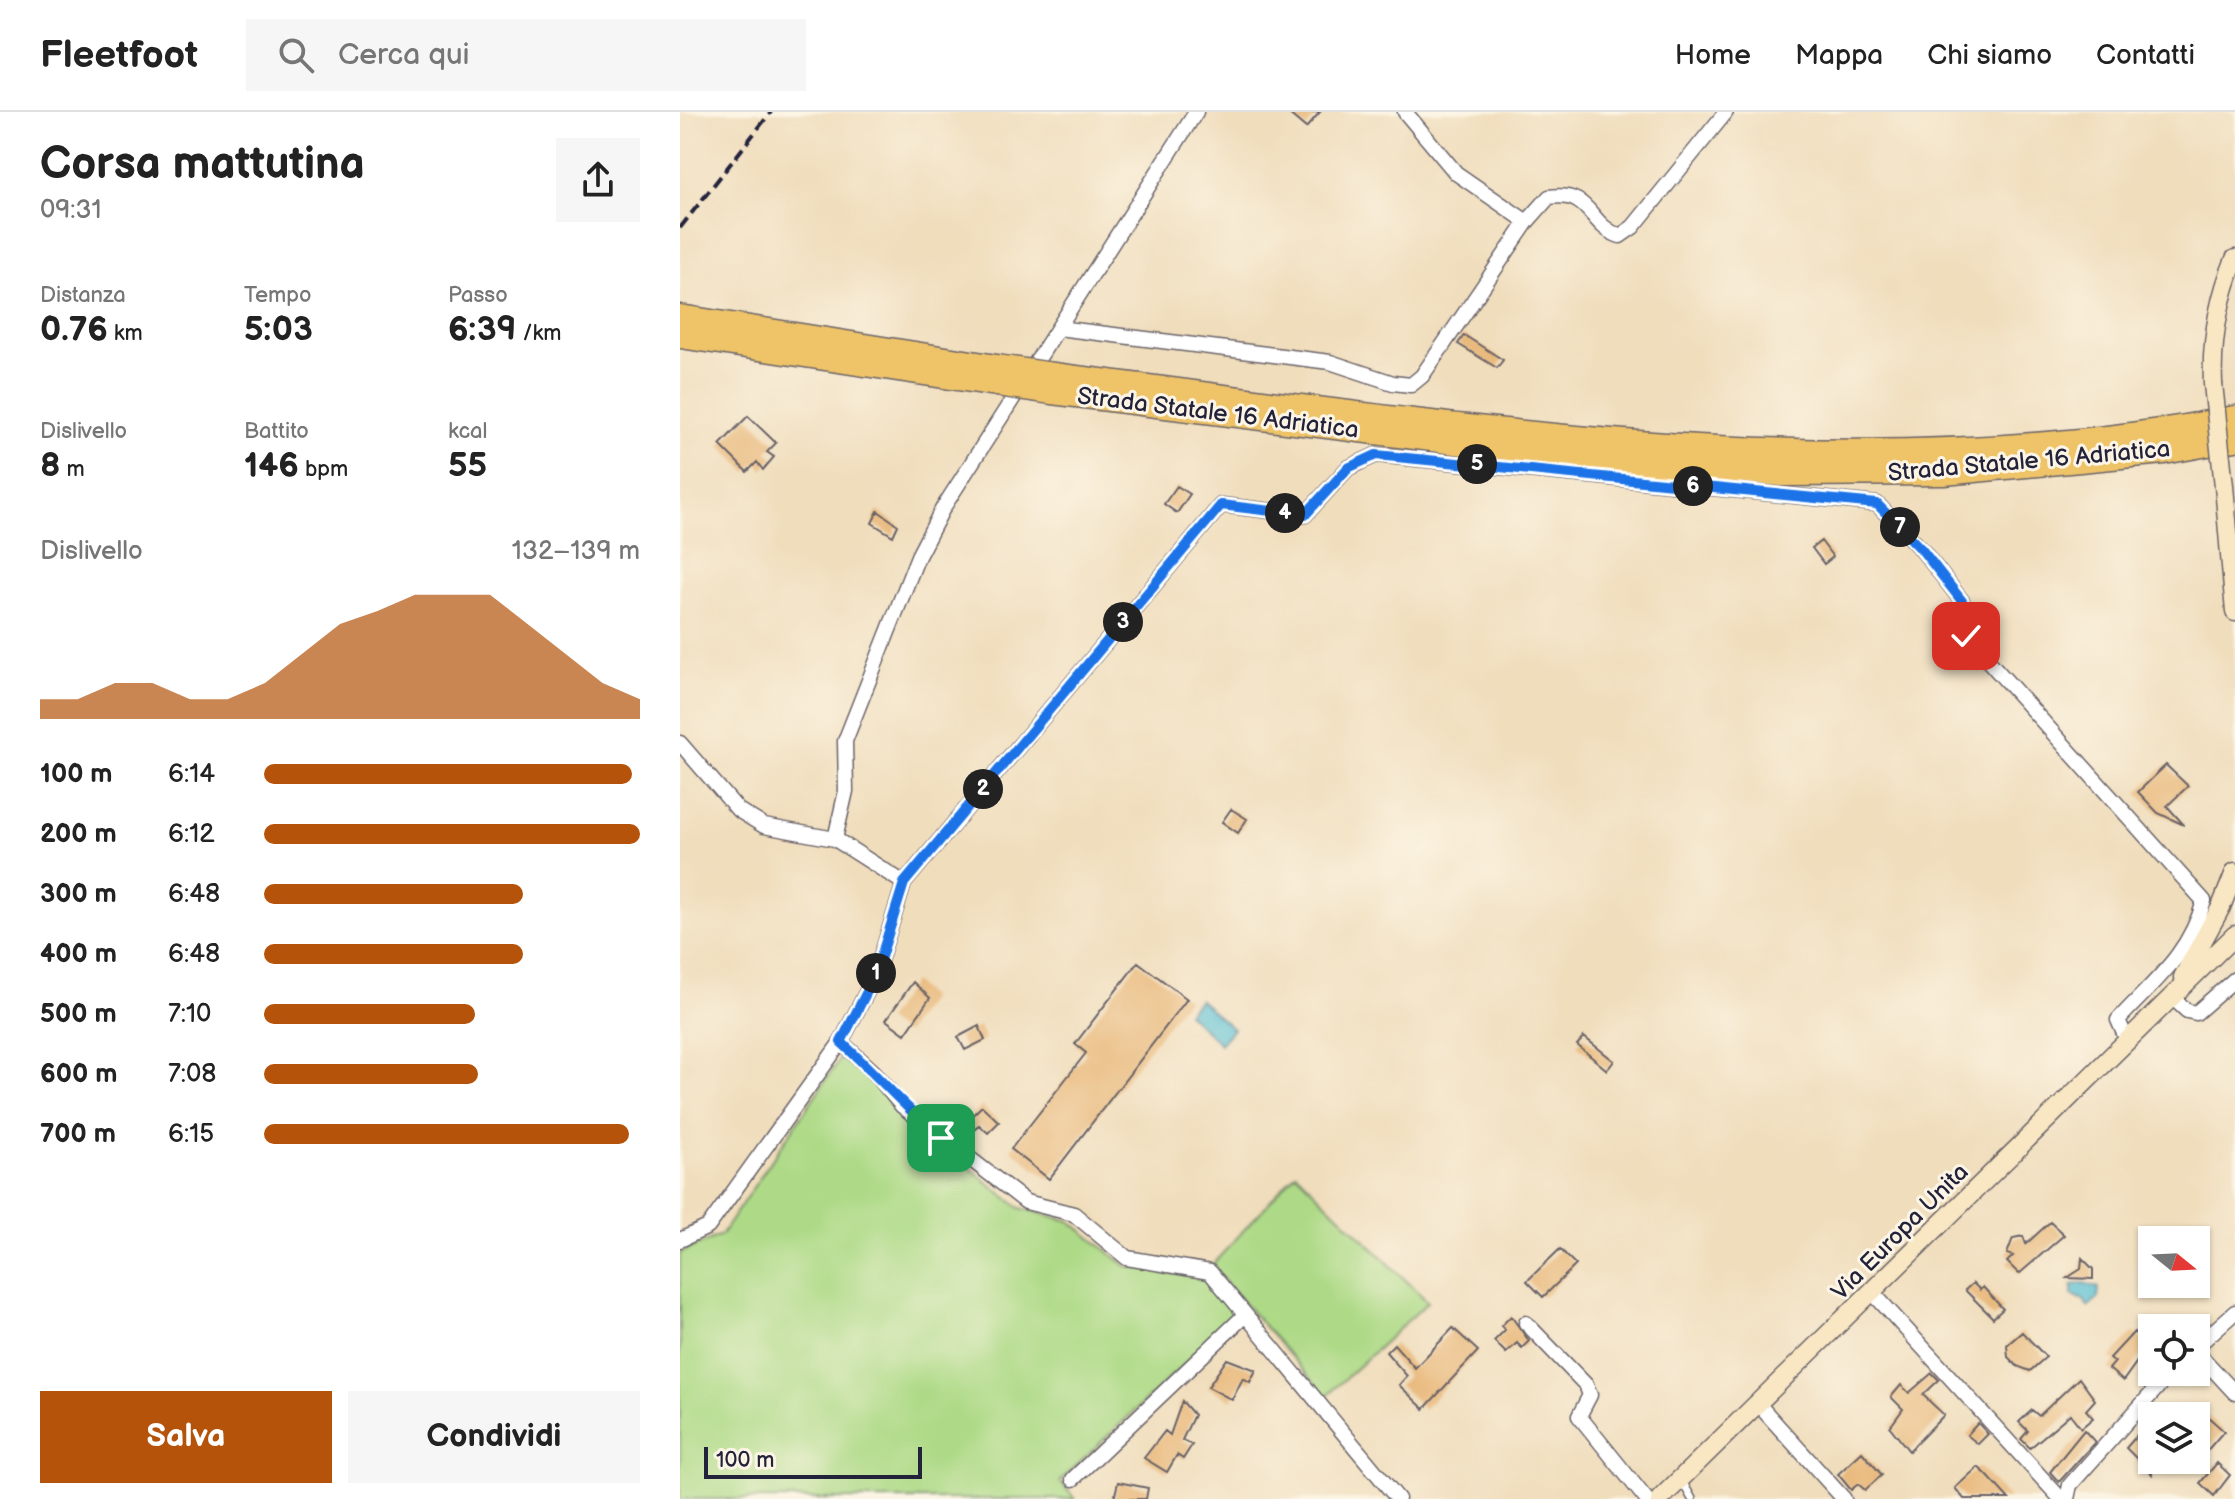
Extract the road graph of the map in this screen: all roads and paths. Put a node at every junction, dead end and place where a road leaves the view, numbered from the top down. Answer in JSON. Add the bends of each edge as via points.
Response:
{"nodes":[{"id":1,"x":1196,"y":112,"type":"edge"},
{"id":2,"x":1405,"y":112,"type":"edge"},
{"id":3,"x":1726,"y":112,"type":"edge"},
{"id":4,"x":1527,"y":222,"type":"junction"},
{"id":5,"x":2235,"y":259,"type":"edge"},
{"id":6,"x":680,"y":317,"type":"edge"},
{"id":7,"x":1058,"y":328,"type":"junction"},
{"id":8,"x":680,"y":336,"type":"edge"},
{"id":9,"x":750,"y":339,"type":"junction"},
{"id":10,"x":1053,"y":383,"type":"junction"},
{"id":11,"x":2235,"y":418,"type":"edge"},
{"id":12,"x":2235,"y":439,"type":"edge"},
{"id":13,"x":2235,"y":612,"type":"edge"},
{"id":14,"x":680,"y":743,"type":"edge"},
{"id":15,"x":835,"y":839,"type":"junction"},
{"id":16,"x":2235,"y":872,"type":"edge"},
{"id":17,"x":904,"y":883,"type":"junction"},
{"id":18,"x":2235,"y":935,"type":"edge"},
{"id":19,"x":2235,"y":979,"type":"edge"},
{"id":20,"x":2172,"y":997,"type":"junction"},
{"id":21,"x":2127,"y":1040,"type":"junction"},
{"id":22,"x":841,"y":1042,"type":"junction"},
{"id":23,"x":680,"y":1240,"type":"edge"},
{"id":24,"x":1873,"y":1293,"type":"junction"},
{"id":25,"x":2235,"y":1312,"type":"edge"},
{"id":26,"x":1245,"y":1315,"type":"junction"},
{"id":27,"x":1526,"y":1323,"type":"dead end"},
{"id":28,"x":2210,"y":1336,"type":"edge"},
{"id":29,"x":2210,"y":1365,"type":"edge"},
{"id":30,"x":2158,"y":1386,"type":"edge"},
{"id":31,"x":2235,"y":1393,"type":"edge"},
{"id":32,"x":1758,"y":1404,"type":"junction"},
{"id":33,"x":1073,"y":1479,"type":"dead end"},
{"id":34,"x":1681,"y":1480,"type":"junction"},
{"id":35,"x":1398,"y":1499,"type":"edge"},
{"id":36,"x":1646,"y":1499,"type":"edge"},
{"id":37,"x":1660,"y":1499,"type":"edge"},
{"id":38,"x":1692,"y":1499,"type":"edge"},
{"id":39,"x":1844,"y":1499,"type":"edge"},
{"id":40,"x":2064,"y":1499,"type":"edge"}],
"edges":[{"from":1,"to":7,"type":"street"},
{"from":2,"to":4,"type":"street","via":[[1456,173]]},
{"from":3,"to":4,"type":"street","via":[[1633,227],[1620,236],[1567,194],[1549,197]]},
{"from":4,"to":7,"type":"street","via":[[1411,385],[1330,362]]},
{"from":5,"to":13,"type":"street","bridge":true,"via":[[2214,327],[2213,384]]},
{"from":6,"to":9,"type":"highway","name":"Strada Statale 16 Adriatica"},
{"from":7,"to":15,"type":"street","via":[[918,556],[845,741],[846,791]]},
{"from":8,"to":9,"type":"highway","name":"Strada Statale 16 Adriatica"},
{"from":9,"to":10,"type":"highway","name":"Strada Statale 16 Adriatica","bridge":true},
{"from":10,"to":11,"type":"highway","name":"Strada Statale 16 Adriatica","via":[[1569,437],[1778,452],[1942,450],[2156,433]]},
{"from":10,"to":12,"type":"highway","name":"Strada Statale 16 Adriatica","via":[[1632,464],[1782,474],[1944,473],[2164,452]]},
{"from":14,"to":15,"type":"street","via":[[738,810],[764,826]]},
{"from":15,"to":17,"type":"street"},
{"from":16,"to":20,"type":"street"},
{"from":17,"to":21,"type":"street","via":[[1221,505],[1305,515],[1348,468],[1376,455],[1877,504],[1962,601],[1966,636],[2204,901],[2197,928],[2181,955],[2118,1020]]},
{"from":17,"to":22,"type":"street","via":[[875,976]]},
{"from":18,"to":20,"type":"street","name":"Via Europa Unita"},
{"from":19,"to":20,"type":"street","via":[[2196,1013]]},
{"from":20,"to":21,"type":"street","name":"Via Europa Unita"},
{"from":21,"to":24,"type":"street","name":"Via Europa Unita"},
{"from":22,"to":23,"type":"street","via":[[708,1227]]},
{"from":22,"to":26,"type":"street","via":[[902,1106],[1026,1202],[1074,1214],[1127,1258],[1210,1272]]},
{"from":24,"to":32,"type":"street","name":"Via Europa Unita"},
{"from":24,"to":40,"type":"street"},
{"from":25,"to":28,"type":"street"},
{"from":26,"to":33,"type":"street"},
{"from":26,"to":35,"type":"street"},
{"from":27,"to":36,"type":"street","via":[[1586,1385],[1590,1395],[1579,1416]]},
{"from":29,"to":31,"type":"street"},
{"from":30,"to":40,"type":"street","via":[[2070,1485]]},
{"from":32,"to":34,"type":"street","name":"Via Europa Unita"},
{"from":32,"to":39,"type":"street"},
{"from":34,"to":37,"type":"street","name":"Via Europa Unita"},
{"from":34,"to":38,"type":"lane"}]}
